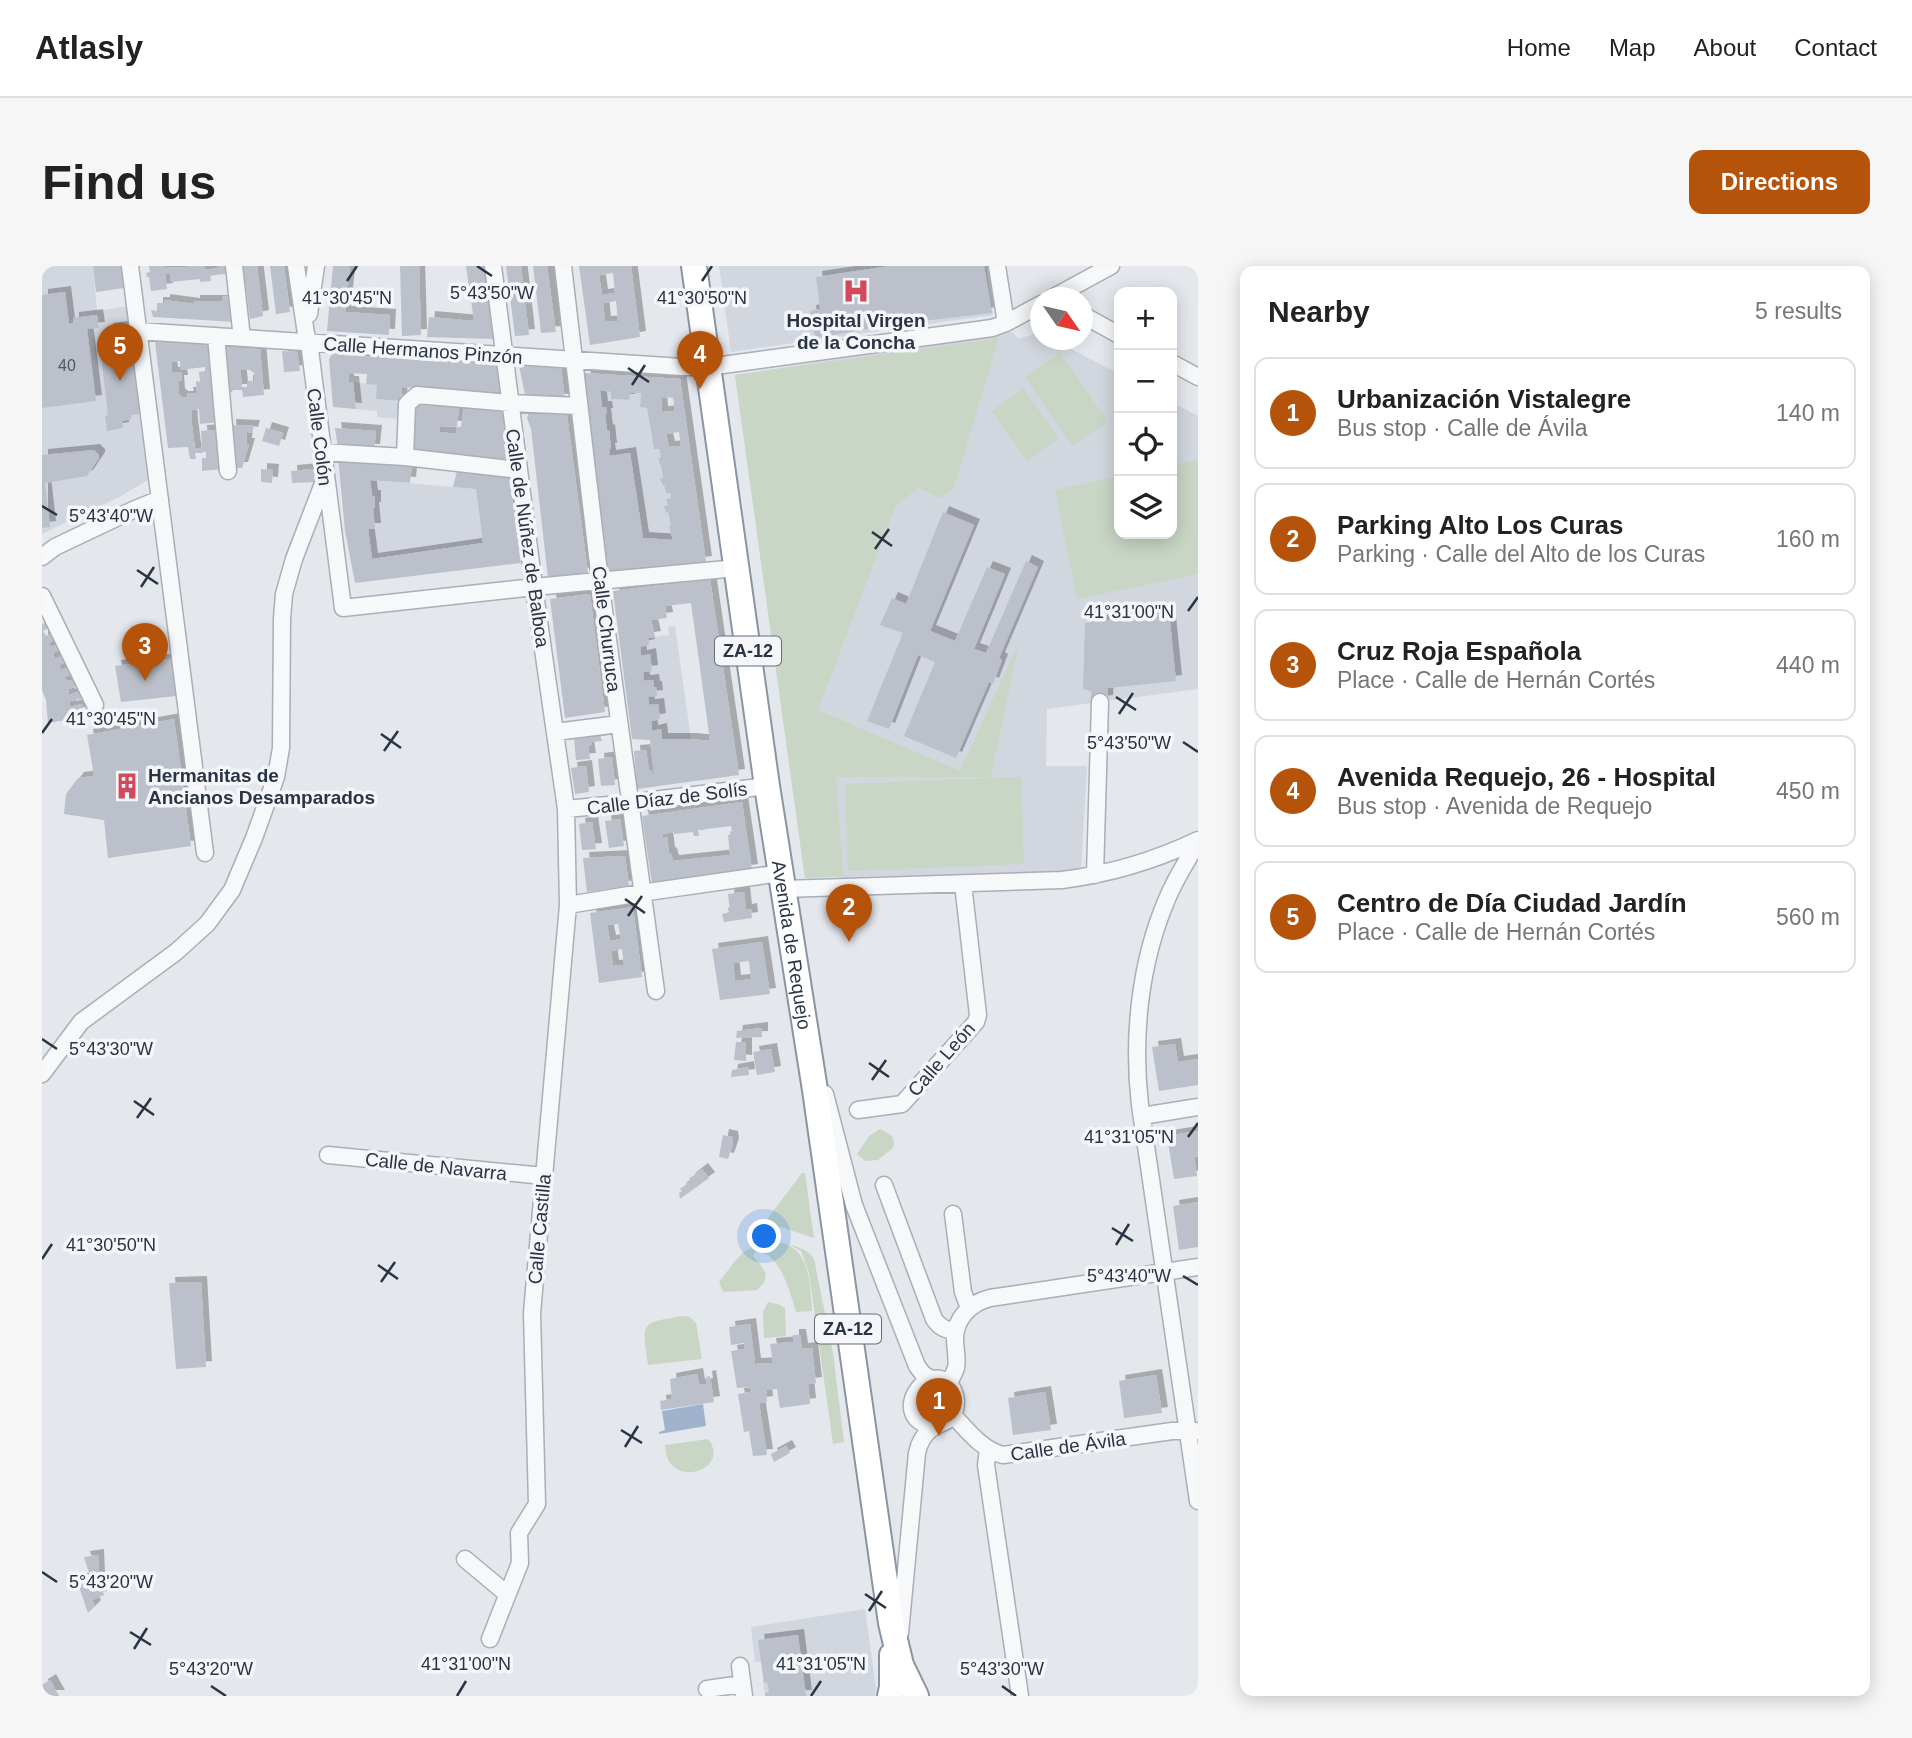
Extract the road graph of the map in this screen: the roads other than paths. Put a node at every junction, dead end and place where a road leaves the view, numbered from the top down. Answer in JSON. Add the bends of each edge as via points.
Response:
{"nodes":[{"id":1,"x":130,"y":266,"type":"edge"},
{"id":2,"x":234,"y":266,"type":"edge"},
{"id":3,"x":296,"y":266,"type":"edge"},
{"id":4,"x":316,"y":266,"type":"edge"},
{"id":5,"x":494,"y":266,"type":"edge"},
{"id":6,"x":563,"y":266,"type":"edge"},
{"id":7,"x":694,"y":266,"type":"edge"},
{"id":8,"x":997,"y":266,"type":"edge"},
{"id":9,"x":1111,"y":266,"type":"edge"},
{"id":10,"x":1072,"y":287,"type":"edge"},
{"id":11,"x":1030,"y":310,"type":"edge"},
{"id":12,"x":1093,"y":321,"type":"edge"},
{"id":13,"x":1006,"y":323,"type":"junction"},
{"id":14,"x":138,"y":331,"type":"junction"},
{"id":15,"x":1114,"y":332,"type":"edge"},
{"id":16,"x":216,"y":336,"type":"junction"},
{"id":17,"x":243,"y":338,"type":"junction"},
{"id":18,"x":307,"y":338,"type":"junction"},
{"id":19,"x":504,"y":355,"type":"junction"},
{"id":20,"x":573,"y":360,"type":"junction"},
{"id":21,"x":1177,"y":366,"type":"edge"},
{"id":22,"x":708,"y":368,"type":"junction"},
{"id":23,"x":1198,"y":377,"type":"edge"},
{"id":24,"x":510,"y":402,"type":"junction"},
{"id":25,"x":579,"y":406,"type":"junction"},
{"id":26,"x":322,"y":452,"type":"junction"},
{"id":27,"x":405,"y":457,"type":"junction"},
{"id":28,"x":519,"y":470,"type":"junction"},
{"id":29,"x":228,"y":471,"type":"dead end"},
{"id":30,"x":325,"y":479,"type":"junction"},
{"id":31,"x":160,"y":499,"type":"junction"},
{"id":32,"x":42,"y":557,"type":"edge"},
{"id":33,"x":737,"y":568,"type":"junction"},
{"id":34,"x":600,"y":582,"type":"junction"},
{"id":35,"x":534,"y":587,"type":"junction"},
{"id":36,"x":42,"y":596,"type":"edge"},
{"id":37,"x":1100,"y":702,"type":"dead end"},
{"id":38,"x":95,"y":705,"type":"dead end"},
{"id":39,"x":619,"y":724,"type":"junction"},
{"id":40,"x":555,"y":732,"type":"junction"},
{"id":41,"x":767,"y":786,"type":"junction"},
{"id":42,"x":629,"y":803,"type":"junction"},
{"id":43,"x":566,"y":809,"type":"junction"},
{"id":44,"x":1198,"y":841,"type":"edge"},
{"id":45,"x":205,"y":852,"type":"dead end"},
{"id":46,"x":1155,"y":858,"type":"junction"},
{"id":47,"x":1095,"y":875,"type":"junction"},
{"id":48,"x":782,"y":881,"type":"junction"},
{"id":49,"x":1174,"y":883,"type":"junction"},
{"id":50,"x":962,"y":884,"type":"junction"},
{"id":51,"x":641,"y":893,"type":"junction"},
{"id":52,"x":568,"y":905,"type":"junction"},
{"id":53,"x":656,"y":991,"type":"dead end"},
{"id":54,"x":806,"y":1036,"type":"junction"},
{"id":55,"x":42,"y":1048,"type":"edge"},
{"id":56,"x":46,"y":1069,"type":"edge"},
{"id":57,"x":1198,"y":1107,"type":"edge"},
{"id":58,"x":858,"y":1110,"type":"dead end"},
{"id":59,"x":1142,"y":1116,"type":"junction"},
{"id":60,"x":328,"y":1155,"type":"dead end"},
{"id":61,"x":544,"y":1176,"type":"junction"},
{"id":62,"x":884,"y":1185,"type":"dead end"},
{"id":63,"x":953,"y":1214,"type":"dead end"},
{"id":64,"x":1198,"y":1267,"type":"edge"},
{"id":65,"x":1165,"y":1272,"type":"junction"},
{"id":66,"x":970,"y":1308,"type":"junction"},
{"id":67,"x":956,"y":1331,"type":"junction"},
{"id":68,"x":940,"y":1382,"type":"junction"},
{"id":69,"x":953,"y":1415,"type":"junction"},
{"id":70,"x":937,"y":1426,"type":"junction"},
{"id":71,"x":1193,"y":1431,"type":"edge"},
{"id":72,"x":988,"y":1449,"type":"junction"},
{"id":73,"x":1198,"y":1501,"type":"edge"},
{"id":74,"x":465,"y":1559,"type":"dead end"},
{"id":75,"x":508,"y":1594,"type":"junction"},
{"id":76,"x":891,"y":1623,"type":"junction"},
{"id":77,"x":489,"y":1639,"type":"dead end"},
{"id":78,"x":897,"y":1652,"type":"junction"},
{"id":79,"x":740,"y":1667,"type":"dead end"},
{"id":80,"x":707,"y":1689,"type":"dead end"},
{"id":81,"x":743,"y":1690,"type":"edge"},
{"id":82,"x":890,"y":1696,"type":"edge"},
{"id":83,"x":916,"y":1696,"type":"edge"},
{"id":84,"x":1020,"y":1696,"type":"edge"}],
"edges":[{"from":1,"to":14,"type":"street"},
{"from":2,"to":17,"type":"street"},
{"from":3,"to":18,"type":"street","name":"Calle Colón"},
{"from":4,"to":18,"type":"street"},
{"from":5,"to":19,"type":"street","name":"Calle de Núñez de Balboa"},
{"from":6,"to":20,"type":"street","name":"Calle Churruca"},
{"from":7,"to":22,"type":"highway","name":"Avenida de Requejo","number":"ZA-12"},
{"from":8,"to":13,"type":"street"},
{"from":9,"to":10,"type":"street"},
{"from":11,"to":13,"type":"street","name":"Calle Hermanos Pinzón"},
{"from":12,"to":15,"type":"street"},
{"from":13,"to":22,"type":"street","name":"Calle Hermanos Pinzón"},
{"from":14,"to":16,"type":"street","name":"Calle Hermanos Pinzón"},
{"from":14,"to":31,"type":"street"},
{"from":16,"to":17,"type":"street","name":"Calle Hermanos Pinzón"},
{"from":16,"to":29,"type":"street"},
{"from":17,"to":18,"type":"street","name":"Calle Hermanos Pinzón"},
{"from":18,"to":19,"type":"street","name":"Calle Hermanos Pinzón"},
{"from":18,"to":26,"type":"street","name":"Calle Colón"},
{"from":19,"to":20,"type":"street","name":"Calle Hermanos Pinzón"},
{"from":19,"to":24,"type":"street","name":"Calle de Núñez de Balboa"},
{"from":20,"to":22,"type":"street","name":"Calle Hermanos Pinzón"},
{"from":20,"to":25,"type":"street","name":"Calle Churruca"},
{"from":21,"to":23,"type":"street"},
{"from":22,"to":33,"type":"highway","name":"Avenida de Requejo","number":"ZA-12"},
{"from":24,"to":25,"type":"street"},
{"from":24,"to":27,"type":"street","via":[[416,395],[407,404]]},
{"from":24,"to":28,"type":"street","name":"Calle de Núñez de Balboa"},
{"from":25,"to":34,"type":"street","name":"Calle Churruca"},
{"from":26,"to":27,"type":"street"},
{"from":26,"to":30,"type":"street","name":"Calle Colón"},
{"from":27,"to":28,"type":"street"},
{"from":28,"to":35,"type":"street","name":"Calle de Núñez de Balboa"},
{"from":30,"to":35,"type":"street","name":"Calle Colón","via":[[343,608]]},
{"from":30,"to":56,"type":"street","via":[[285,594],[281,748],[276,777],[232,890],[207,924],[176,953],[81,1021]]},
{"from":31,"to":32,"type":"street"},
{"from":31,"to":45,"type":"street"},
{"from":33,"to":34,"type":"street"},
{"from":33,"to":41,"type":"highway","name":"Avenida de Requejo","number":"ZA-12"},
{"from":34,"to":35,"type":"street"},
{"from":34,"to":39,"type":"street","name":"Calle Churruca"},
{"from":35,"to":40,"type":"street","name":"Calle de Núñez de Balboa"},
{"from":36,"to":38,"type":"street"},
{"from":37,"to":47,"type":"street"},
{"from":39,"to":40,"type":"street"},
{"from":39,"to":42,"type":"street","name":"Calle Churruca"},
{"from":40,"to":43,"type":"street","name":"Calle de Núñez de Balboa"},
{"from":41,"to":42,"type":"street","name":"Calle Díaz de Solís"},
{"from":41,"to":48,"type":"highway","name":"Avenida de Requejo","number":"ZA-12"},
{"from":42,"to":43,"type":"street","name":"Calle Díaz de Solís"},
{"from":42,"to":51,"type":"street","name":"Calle Churruca"},
{"from":43,"to":52,"type":"street","name":"Calle Castilla"},
{"from":44,"to":46,"type":"street"},
{"from":44,"to":49,"type":"street"},
{"from":46,"to":47,"type":"street"},
{"from":46,"to":49,"type":"street","via":[[1173,868]]},
{"from":47,"to":50,"type":"street","via":[[1044,882]]},
{"from":48,"to":50,"type":"street"},
{"from":48,"to":51,"type":"street"},
{"from":48,"to":54,"type":"highway","name":"Avenida de Requejo","number":"ZA-12"},
{"from":49,"to":59,"type":"street","via":[[1155,934],[1141,1003],[1137,1065]]},
{"from":50,"to":58,"type":"street","name":"Calle León","via":[[976,1022],[902,1104]]},
{"from":51,"to":52,"type":"street"},
{"from":51,"to":53,"type":"street","name":"Calle Churruca"},
{"from":52,"to":61,"type":"street","name":"Calle Castilla"},
{"from":54,"to":68,"type":"street","via":[[859,1220],[917,1366]]},
{"from":54,"to":76,"type":"highway","name":"Avenida de Requejo","number":"ZA-12"},
{"from":55,"to":56,"type":"street"},
{"from":57,"to":59,"type":"street"},
{"from":59,"to":65,"type":"street"},
{"from":60,"to":61,"type":"street","name":"Calle de Navarra"},
{"from":61,"to":75,"type":"street","name":"Calle Castilla","via":[[532,1313],[537,1504],[519,1533],[520,1563]]},
{"from":62,"to":67,"type":"street","via":[[934,1319],[944,1329]]},
{"from":63,"to":66,"type":"street","via":[[962,1284]]},
{"from":64,"to":65,"type":"street"},
{"from":65,"to":66,"type":"street","via":[[990,1298]]},
{"from":65,"to":71,"type":"street"},
{"from":66,"to":67,"type":"street"},
{"from":67,"to":68,"type":"street","via":[[956,1365]]},
{"from":68,"to":69,"type":"street","via":[[956,1398]]},
{"from":68,"to":70,"type":"street","via":[[926,1382],[917,1389],[912,1406],[921,1421]]},
{"from":69,"to":70,"type":"street"},
{"from":69,"to":72,"type":"street","name":"Calle de Ávila"},
{"from":70,"to":78,"type":"street","via":[[924,1436],[916,1453]]},
{"from":71,"to":72,"type":"street","name":"Calle de Ávila","via":[[1008,1455]]},
{"from":71,"to":73,"type":"street"},
{"from":72,"to":84,"type":"street","via":[[986,1465]]},
{"from":74,"to":75,"type":"street"},
{"from":75,"to":77,"type":"street","name":"Calle Castilla"},
{"from":76,"to":78,"type":"highway","name":"Avenida de Requejo","number":"ZA-12"},
{"from":76,"to":82,"type":"highway","name":"Avenida de Requejo","number":"ZA-12"},
{"from":78,"to":83,"type":"highway","name":"Avenida de Requejo","number":"ZA-12"},
{"from":79,"to":81,"type":"street"},
{"from":80,"to":81,"type":"street"}]}
